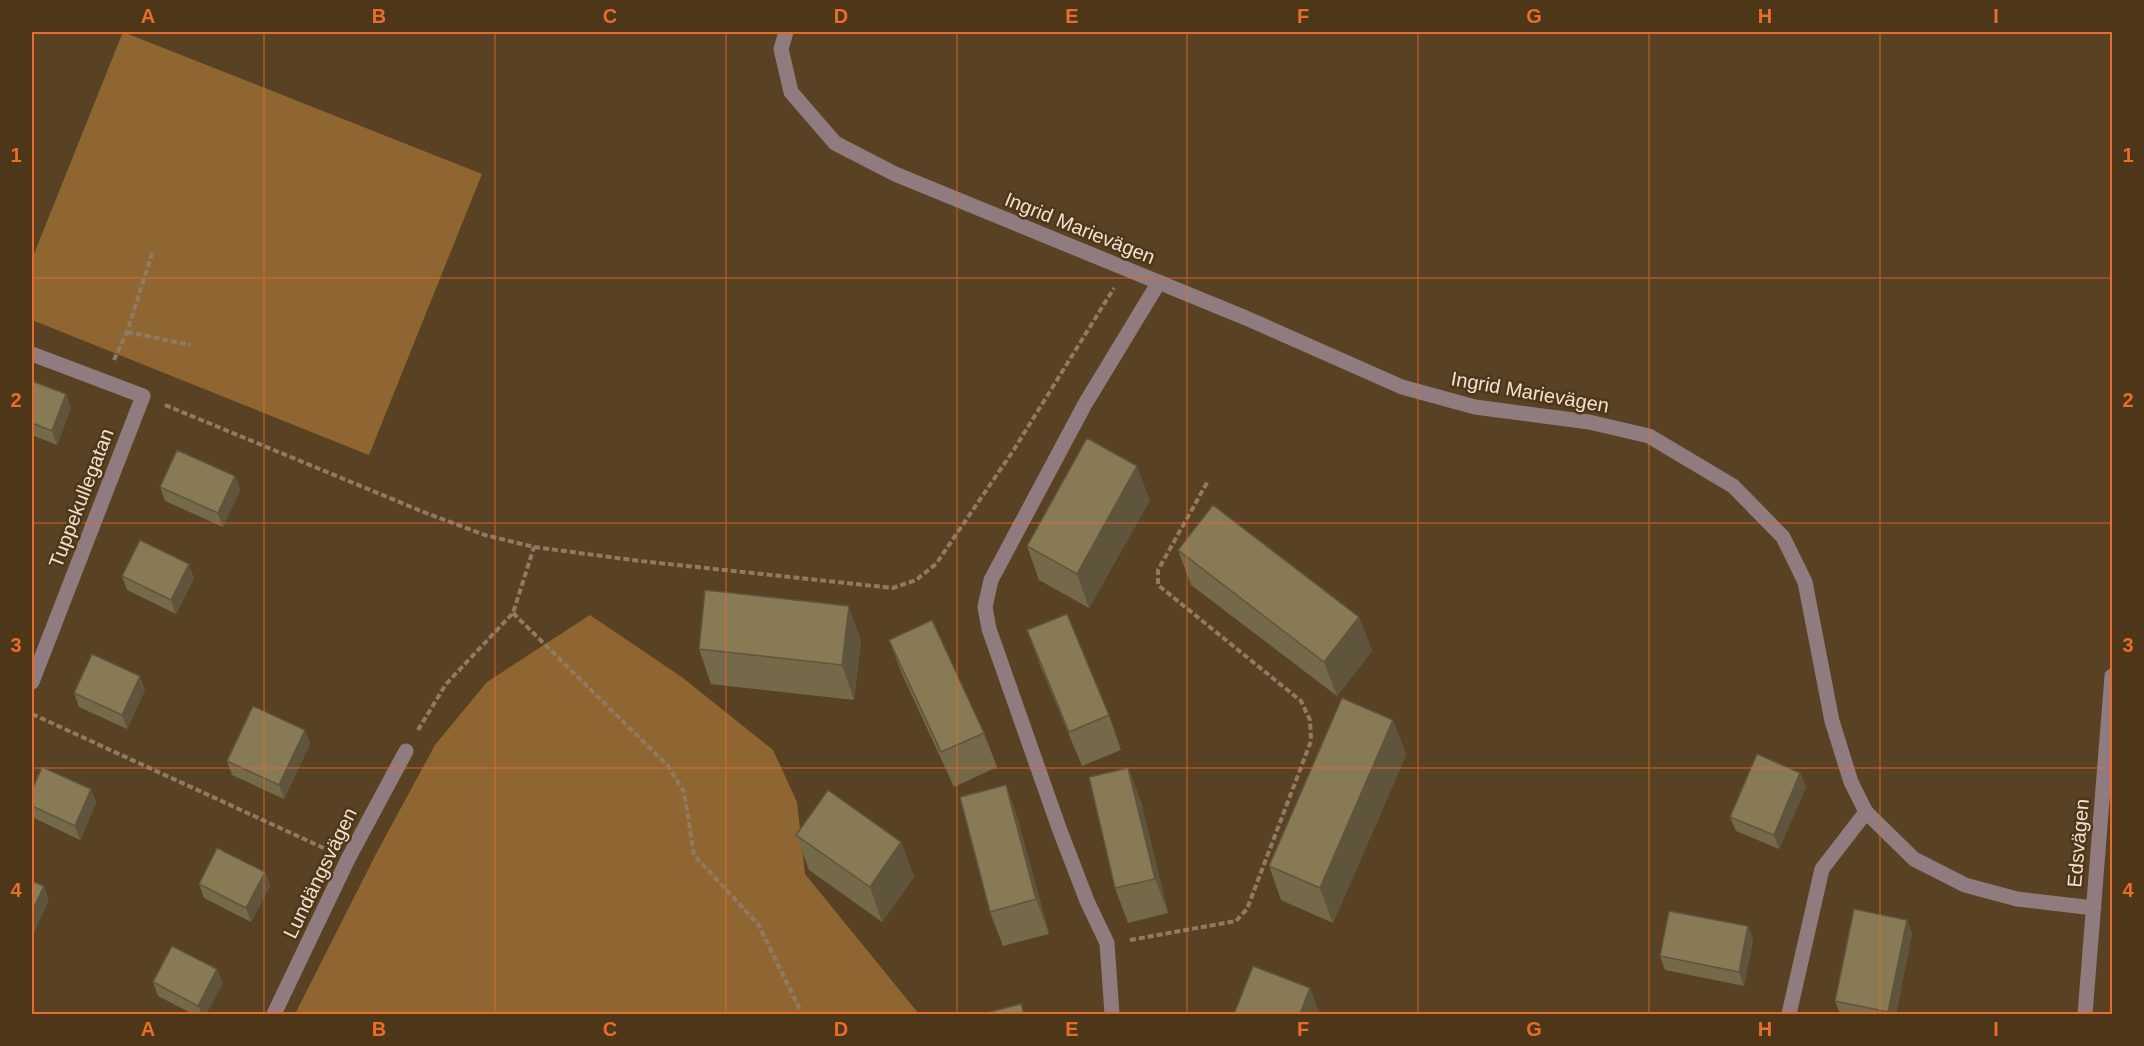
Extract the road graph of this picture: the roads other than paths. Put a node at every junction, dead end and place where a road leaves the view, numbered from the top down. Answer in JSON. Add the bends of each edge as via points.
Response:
{"nodes":[{"id":1,"x":786,"y":32,"type":"edge"},
{"id":2,"x":1159,"y":282,"type":"junction"},
{"id":3,"x":32,"y":354,"type":"edge"},
{"id":4,"x":2112,"y":676,"type":"edge"},
{"id":5,"x":32,"y":682,"type":"edge"},
{"id":6,"x":405,"y":751,"type":"road end"},
{"id":7,"x":1866,"y":812,"type":"junction"},
{"id":8,"x":2094,"y":908,"type":"junction"},
{"id":9,"x":274,"y":1014,"type":"edge"},
{"id":10,"x":1112,"y":1014,"type":"edge"},
{"id":11,"x":1789,"y":1014,"type":"edge"},
{"id":12,"x":2085,"y":1014,"type":"edge"}],
"edges":[{"from":1,"to":2,"type":"street","name":"Ingrid Marievägen","via":[[781,49],[791,92],[835,143],[895,174]]},
{"from":2,"to":7,"type":"street","name":"Ingrid Marievägen","via":[[1402,387],[1475,407],[1589,422],[1649,436],[1733,486],[1783,537],[1805,582],[1832,721],[1851,782]]},
{"from":2,"to":10,"type":"street","via":[[1049,471],[991,580],[985,607],[989,629],[1059,828],[1107,944]]},
{"from":3,"to":5,"type":"street","name":"Tuppekullegatan","via":[[143,396]]},
{"from":4,"to":8,"type":"street","name":"Edsvägen"},
{"from":6,"to":9,"type":"street","name":"Lundängsvägen"},
{"from":7,"to":8,"type":"street","name":"Ingrid Marievägen","via":[[1914,859],[1965,885],[2017,899]]},
{"from":7,"to":11,"type":"street","via":[[1822,869]]},
{"from":8,"to":12,"type":"street","name":"Edsvägen"}]}
